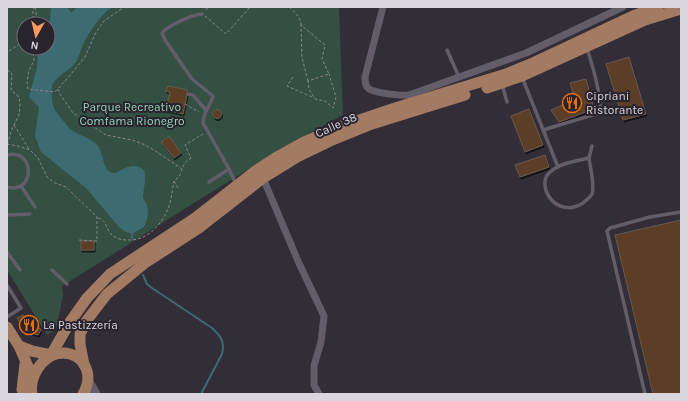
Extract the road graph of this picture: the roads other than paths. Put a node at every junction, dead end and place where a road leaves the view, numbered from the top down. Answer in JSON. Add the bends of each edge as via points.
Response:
{"nodes":[{"id":1,"x":383,"y":7,"type":"edge"},
{"id":2,"x":623,"y":7,"type":"edge"},
{"id":3,"x":658,"y":7,"type":"edge"},
{"id":4,"x":681,"y":9,"type":"edge"},
{"id":5,"x":202,"y":14,"type":"road end"},
{"id":6,"x":587,"y":47,"type":"junction"},
{"id":7,"x":447,"y":50,"type":"dead end"},
{"id":8,"x":522,"y":76,"type":"junction"},
{"id":9,"x":459,"y":77,"type":"junction"},
{"id":10,"x":502,"y":83,"type":"junction"},
{"id":11,"x":188,"y":94,"type":"dead end"},
{"id":12,"x":508,"y":102,"type":"dead end"},
{"id":13,"x":206,"y":110,"type":"junction"},
{"id":14,"x":543,"y":130,"type":"junction"},
{"id":15,"x":592,"y":146,"type":"dead end"},
{"id":16,"x":7,"y":155,"type":"edge"},
{"id":17,"x":589,"y":158,"type":"junction"},
{"id":18,"x":558,"y":167,"type":"junction"},
{"id":19,"x":229,"y":169,"type":"junction"},
{"id":20,"x":264,"y":178,"type":"junction"},
{"id":21,"x":209,"y":182,"type":"dead end"},
{"id":22,"x":237,"y":185,"type":"junction"},
{"id":23,"x":21,"y":186,"type":"junction"},
{"id":24,"x":7,"y":187,"type":"edge"},
{"id":25,"x":35,"y":207,"type":"dead end"},
{"id":26,"x":681,"y":212,"type":"edge"},
{"id":27,"x":30,"y":214,"type":"dead end"},
{"id":28,"x":7,"y":216,"type":"edge"},
{"id":29,"x":7,"y":252,"type":"edge"},
{"id":30,"x":20,"y":270,"type":"dead end"},
{"id":31,"x":52,"y":270,"type":"dead end"},
{"id":32,"x":67,"y":284,"type":"dead end"},
{"id":33,"x":7,"y":285,"type":"edge"},
{"id":34,"x":7,"y":317,"type":"edge"},
{"id":35,"x":7,"y":327,"type":"edge"},
{"id":36,"x":19,"y":346,"type":"junction"},
{"id":37,"x":51,"y":355,"type":"junction"},
{"id":38,"x":26,"y":361,"type":"junction"},
{"id":39,"x":84,"y":365,"type":"junction"},
{"id":40,"x":33,"y":378,"type":"junction"},
{"id":41,"x":88,"y":380,"type":"junction"},
{"id":42,"x":25,"y":393,"type":"edge"},
{"id":43,"x":83,"y":394,"type":"edge"},
{"id":44,"x":96,"y":394,"type":"edge"},
{"id":45,"x":319,"y":394,"type":"edge"},
{"id":46,"x":645,"y":394,"type":"edge"}],
"edges":[{"from":1,"to":9,"type":"street","via":[[364,77],[368,88],[402,96]]},
{"from":2,"to":9,"type":"street","via":[[531,51]]},
{"from":3,"to":22,"type":"main road","name":"Calle 38","via":[[506,74],[366,118],[318,136],[275,158]]},
{"from":4,"to":6,"type":"main road","name":"Calle 38","via":[[645,20]]},
{"from":5,"to":13,"type":"lane","via":[[166,28],[162,33],[192,80],[213,96]]},
{"from":6,"to":8,"type":"main road","name":"Calle 38"},
{"from":6,"to":14,"type":"lane","via":[[595,73],[600,106],[598,113]]},
{"from":7,"to":9,"type":"lane"},
{"from":8,"to":10,"type":"main road","name":"Calle 38"},
{"from":8,"to":14,"type":"lane"},
{"from":10,"to":12,"type":"lane"},
{"from":10,"to":20,"type":"main road","name":"Calle 38","via":[[372,124],[330,141]]},
{"from":11,"to":13,"type":"lane","via":[[193,95]]},
{"from":13,"to":19,"type":"lane","via":[[203,123]]},
{"from":14,"to":18,"type":"lane"},
{"from":15,"to":17,"type":"lane"},
{"from":16,"to":23,"type":"lane","via":[[16,154],[28,166],[28,177]]},
{"from":17,"to":18,"type":"lane"},
{"from":17,"to":18,"type":"lane","via":[[592,195],[577,206],[567,208],[555,204],[546,190],[546,177]]},
{"from":19,"to":21,"type":"lane"},
{"from":19,"to":22,"type":"lane"},
{"from":20,"to":39,"type":"main road","name":"Calle 38","via":[[199,228],[145,263],[107,294],[87,320],[80,334]]},
{"from":20,"to":45,"type":"street","via":[[324,316],[314,366],[314,385]]},
{"from":22,"to":37,"type":"main road","name":"Calle 38","via":[[195,218],[110,274],[87,298]]},
{"from":23,"to":24,"type":"lane"},
{"from":23,"to":25,"type":"lane"},
{"from":26,"to":46,"type":"lane","via":[[650,217],[607,231]]},
{"from":27,"to":28,"type":"lane"},
{"from":29,"to":30,"type":"lane"},
{"from":31,"to":32,"type":"lane"},
{"from":33,"to":34,"type":"lane","via":[[21,308]]},
{"from":35,"to":36,"type":"main road"},
{"from":36,"to":37,"type":"main road","via":[[32,352]]},
{"from":36,"to":38,"type":"main road"},
{"from":37,"to":39,"type":"main road","via":[[72,355]]},
{"from":37,"to":40,"type":"main road","name":"Calle 38","via":[[41,364]]},
{"from":38,"to":40,"type":"main road"},
{"from":38,"to":42,"type":"main road"},
{"from":39,"to":41,"type":"main road","name":"Calle 38","via":[[88,372]]},
{"from":40,"to":42,"type":"main road","via":[[32,389]]},
{"from":41,"to":43,"type":"main road"},
{"from":41,"to":44,"type":"street"}]}
